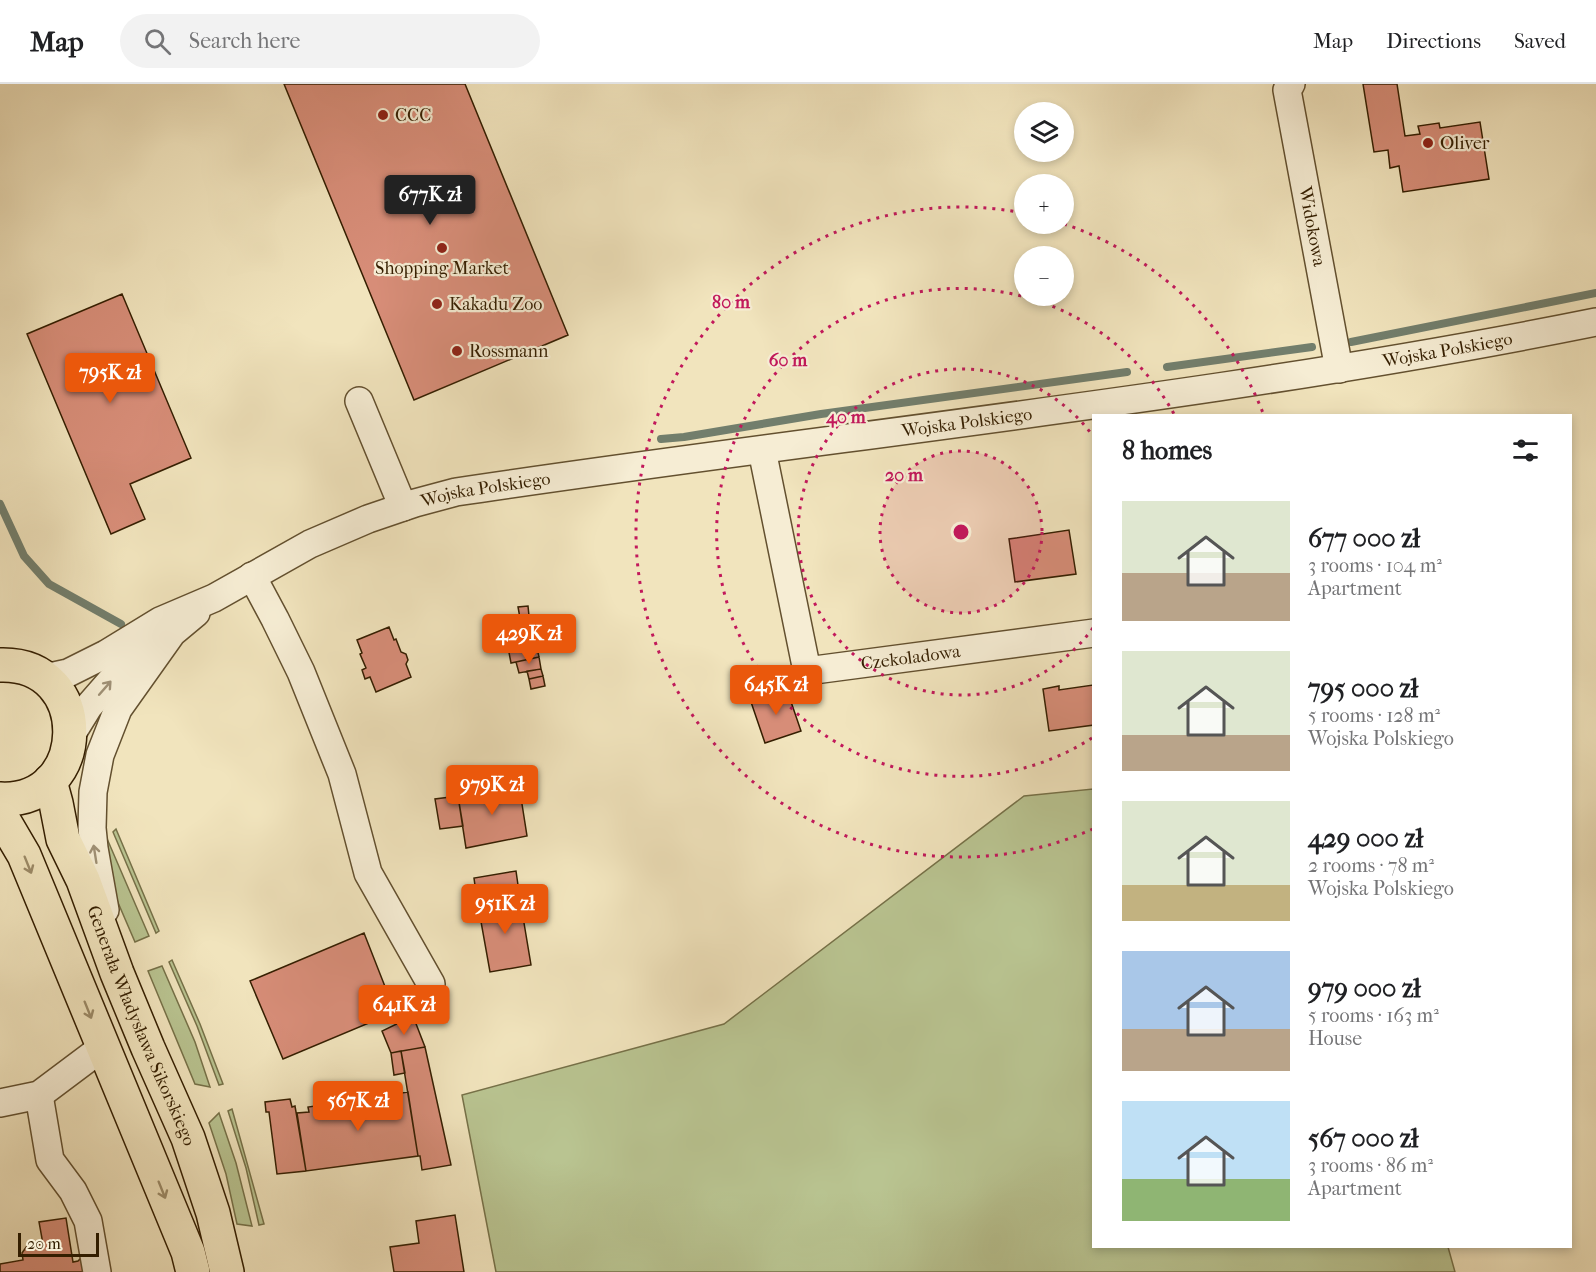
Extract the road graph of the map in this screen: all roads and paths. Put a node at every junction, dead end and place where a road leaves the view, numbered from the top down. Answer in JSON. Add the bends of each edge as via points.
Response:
{"nodes":[{"id":1,"x":1291,"y":84,"type":"edge"},
{"id":2,"x":1596,"y":322,"type":"edge"},
{"id":3,"x":1339,"y":369,"type":"junction"},
{"id":4,"x":359,"y":400,"type":"dead end"},
{"id":5,"x":762,"y":450,"type":"junction"},
{"id":6,"x":403,"y":507,"type":"junction"},
{"id":7,"x":252,"y":576,"type":"junction"},
{"id":8,"x":166,"y":627,"type":"junction"},
{"id":9,"x":1092,"y":633,"type":"edge"},
{"id":10,"x":3,"y":661,"type":"edge"},
{"id":11,"x":45,"y":678,"type":"junction"},
{"id":12,"x":71,"y":735,"type":"junction"},
{"id":13,"x":50,"y":782,"type":"junction"},
{"id":14,"x":0,"y":799,"type":"edge"},
{"id":15,"x":0,"y":814,"type":"edge"},
{"id":16,"x":117,"y":974,"type":"junction"},
{"id":17,"x":431,"y":984,"type":"dead end"},
{"id":18,"x":104,"y":1047,"type":"junction"},
{"id":19,"x":39,"y":1095,"type":"junction"},
{"id":20,"x":0,"y":1103,"type":"edge"},
{"id":21,"x":97,"y":1272,"type":"edge"},
{"id":22,"x":193,"y":1272,"type":"edge"},
{"id":23,"x":227,"y":1272,"type":"edge"}],
"edges":[{"from":1,"to":3,"type":"street","name":"Widokowa","via":[[1287,90]]},
{"from":2,"to":3,"type":"street","name":"Wojska Polskiego"},
{"from":3,"to":5,"type":"street","name":"Wojska Polskiego"},
{"from":4,"to":6,"type":"street"},
{"from":5,"to":6,"type":"street","name":"Wojska Polskiego","via":[[456,492]]},
{"from":5,"to":9,"type":"street","name":"Czekoladowa","via":[[807,671]]},
{"from":6,"to":7,"type":"street","name":"Wojska Polskiego","via":[[319,540]]},
{"from":7,"to":8,"type":"street","name":"Wojska Polskiego"},
{"from":7,"to":17,"type":"street","via":[[301,672],[342,774],[368,873]]},
{"from":8,"to":11,"type":"street","via":[[68,673]]},
{"from":12,"to":8,"type":"street","one_way":true,"via":[[89,706],[117,674]]},
{"from":16,"to":8,"type":"street","one_way":true,"via":[[94,848],[93,792],[100,755],[118,709]]},
{"from":10,"to":11,"type":"main road"},
{"from":11,"to":12,"type":"main road","via":[[68,710]]},
{"from":12,"to":13,"type":"main road","via":[[65,760]]},
{"from":13,"to":14,"type":"main road","via":[[27,795]]},
{"from":13,"to":16,"type":"main road","name":"Generała Władysława Sikorskiego","via":[[63,839],[83,880]]},
{"from":15,"to":18,"type":"main road","one_way":true,"via":[[24,855]]},
{"from":16,"to":23,"type":"main road","name":"Generała Władysława Sikorskiego","via":[[188,1138],[213,1213]]},
{"from":18,"to":19,"type":"street"},
{"from":18,"to":22,"type":"main road","one_way":true},
{"from":19,"to":20,"type":"street"},
{"from":19,"to":21,"type":"street","via":[[50,1160],[73,1191],[88,1221]]}]}
